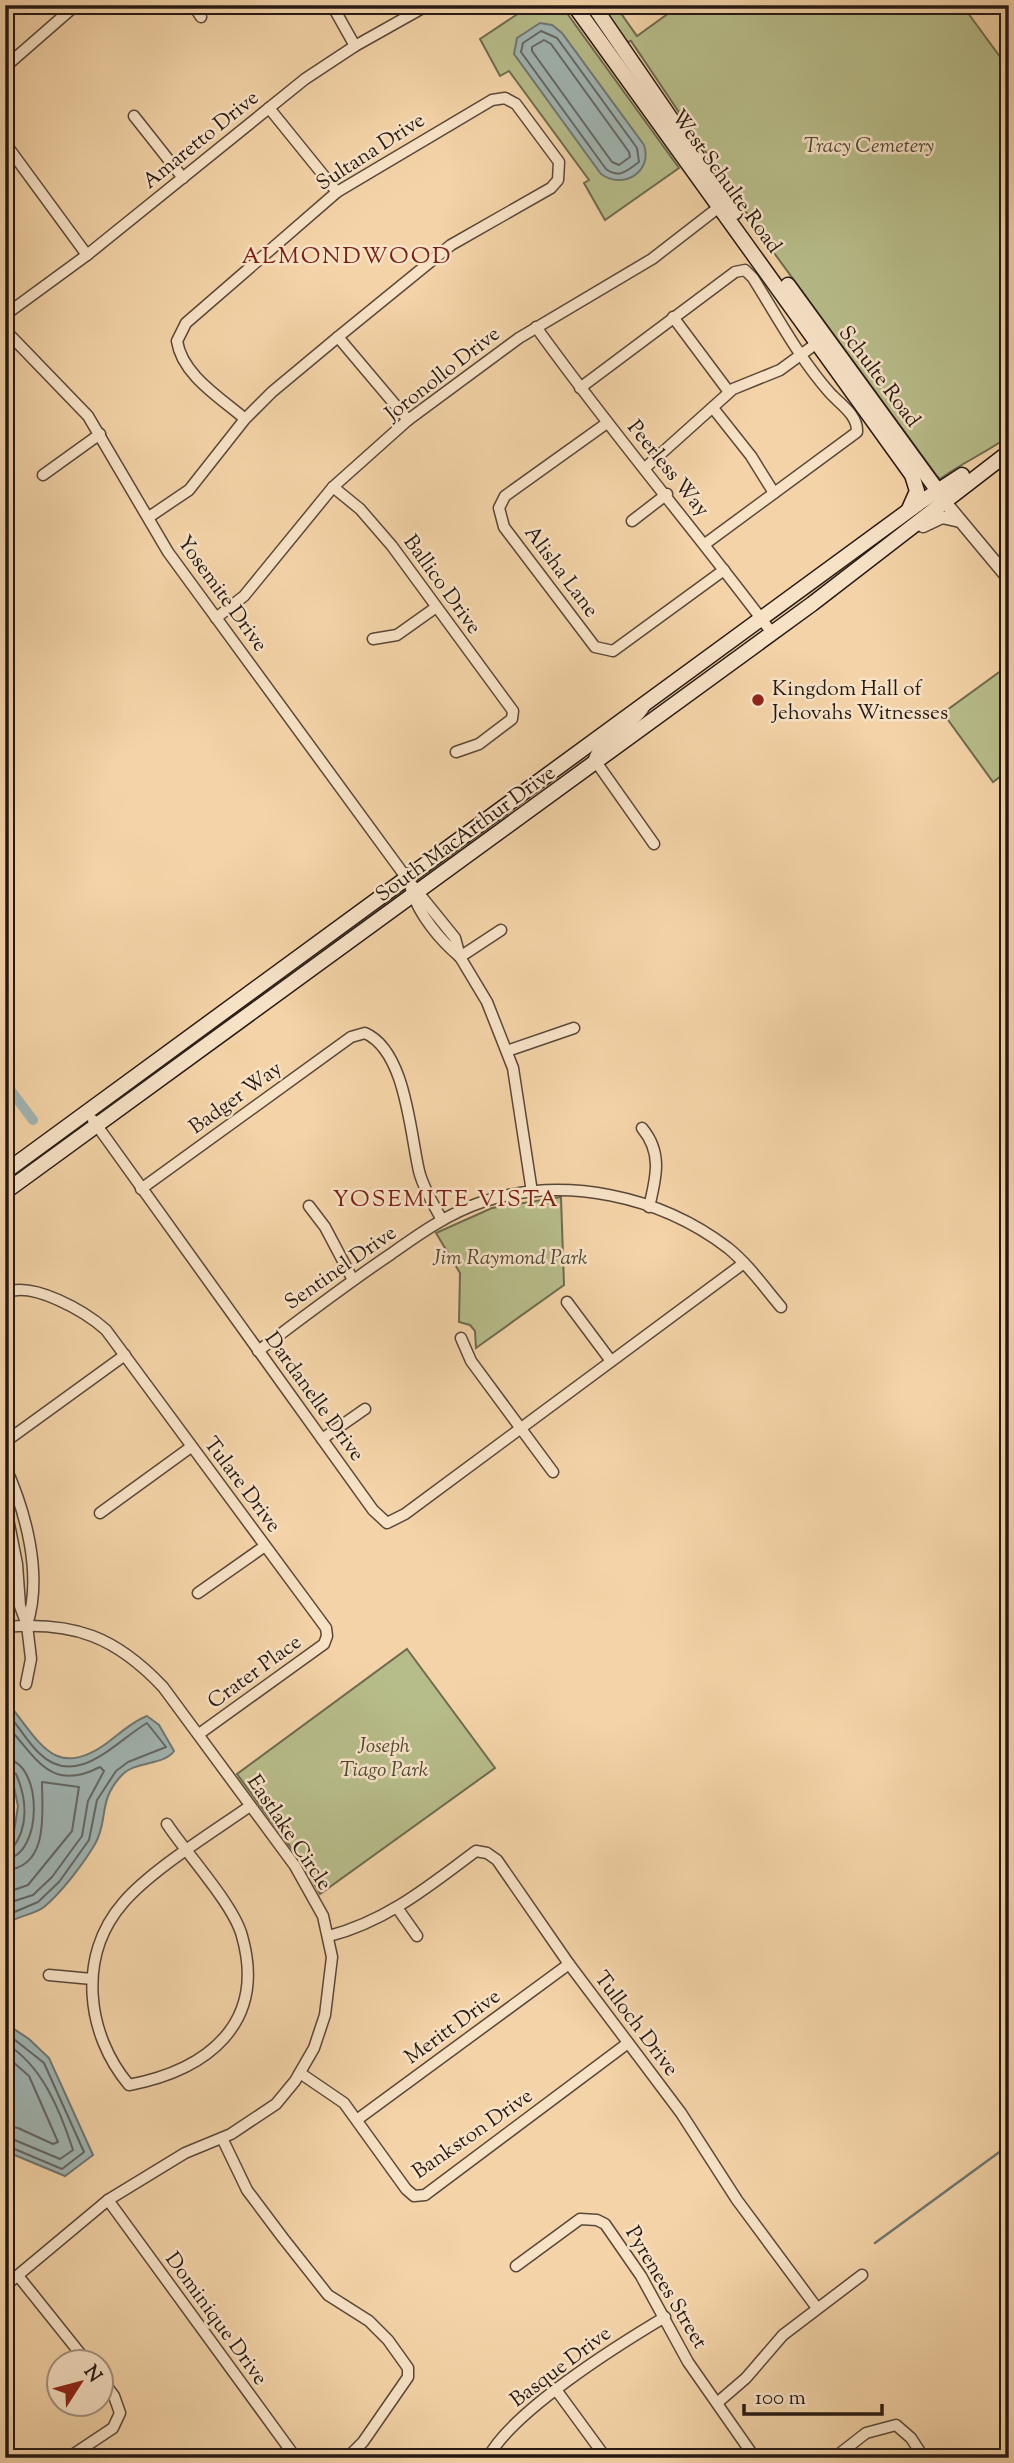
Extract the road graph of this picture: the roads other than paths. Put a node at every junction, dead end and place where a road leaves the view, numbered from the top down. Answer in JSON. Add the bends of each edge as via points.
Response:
{"nodes":[{"id":1,"x":193,"y":5,"type":"edge"},
{"id":2,"x":332,"y":5,"type":"edge"},
{"id":3,"x":428,"y":5,"type":"edge"},
{"id":4,"x":574,"y":5,"type":"edge"},
{"id":5,"x":593,"y":5,"type":"edge"},
{"id":6,"x":74,"y":6,"type":"edge"},
{"id":7,"x":201,"y":17,"type":"dead end"},
{"id":8,"x":355,"y":46,"type":"junction"},
{"id":9,"x":5,"y":68,"type":"edge"},
{"id":10,"x":270,"y":108,"type":"junction"},
{"id":11,"x":134,"y":116,"type":"dead end"},
{"id":12,"x":5,"y":143,"type":"edge"},
{"id":13,"x":183,"y":178,"type":"junction"},
{"id":14,"x":337,"y":192,"type":"junction"},
{"id":15,"x":724,"y":204,"type":"junction"},
{"id":16,"x":87,"y":255,"type":"junction"},
{"id":17,"x":782,"y":277,"type":"joint"},
{"id":18,"x":5,"y":315,"type":"edge"},
{"id":19,"x":673,"y":317,"type":"junction"},
{"id":20,"x":536,"y":327,"type":"junction"},
{"id":21,"x":5,"y":330,"type":"edge"},
{"id":22,"x":338,"y":337,"type":"junction"},
{"id":23,"x":817,"y":343,"type":"junction"},
{"id":24,"x":802,"y":354,"type":"junction"},
{"id":25,"x":845,"y":381,"type":"junction"},
{"id":26,"x":580,"y":388,"type":"junction"},
{"id":27,"x":729,"y":392,"type":"junction"},
{"id":28,"x":713,"y":408,"type":"junction"},
{"id":29,"x":245,"y":419,"type":"junction"},
{"id":30,"x":408,"y":420,"type":"junction"},
{"id":31,"x":607,"y":423,"type":"junction"},
{"id":32,"x":100,"y":434,"type":"junction"},
{"id":33,"x":1009,"y":442,"type":"edge"},
{"id":34,"x":1009,"y":452,"type":"edge"},
{"id":35,"x":645,"y":468,"type":"junction"},
{"id":36,"x":43,"y":475,"type":"dead end"},
{"id":37,"x":333,"y":487,"type":"junction"},
{"id":38,"x":774,"y":493,"type":"junction"},
{"id":39,"x":667,"y":494,"type":"junction"},
{"id":40,"x":939,"y":495,"type":"junction"},
{"id":41,"x":904,"y":515,"type":"junction"},
{"id":42,"x":149,"y":517,"type":"junction"},
{"id":43,"x":632,"y":521,"type":"dead end"},
{"id":44,"x":967,"y":525,"type":"junction"},
{"id":45,"x":705,"y":544,"type":"junction"},
{"id":46,"x":879,"y":551,"type":"junction"},
{"id":47,"x":724,"y":570,"type":"junction"},
{"id":48,"x":1009,"y":579,"type":"edge"},
{"id":49,"x":435,"y":608,"type":"junction"},
{"id":50,"x":216,"y":618,"type":"junction"},
{"id":51,"x":762,"y":620,"type":"junction"},
{"id":52,"x":772,"y":633,"type":"junction"},
{"id":53,"x":373,"y":639,"type":"dead end"},
{"id":54,"x":645,"y":706,"type":"junction"},
{"id":55,"x":456,"y":751,"type":"dead end"},
{"id":56,"x":595,"y":763,"type":"junction"},
{"id":57,"x":654,"y":844,"type":"dead end"},
{"id":58,"x":408,"y":880,"type":"junction"},
{"id":59,"x":417,"y":894,"type":"junction"},
{"id":60,"x":501,"y":930,"type":"dead end"},
{"id":61,"x":460,"y":957,"type":"junction"},
{"id":62,"x":573,"y":1028,"type":"dead end"},
{"id":63,"x":507,"y":1051,"type":"junction"},
{"id":64,"x":87,"y":1112,"type":"junction"},
{"id":65,"x":96,"y":1125,"type":"junction"},
{"id":66,"x":642,"y":1128,"type":"dead end"},
{"id":67,"x":5,"y":1172,"type":"edge"},
{"id":68,"x":141,"y":1189,"type":"junction"},
{"id":69,"x":5,"y":1192,"type":"edge"},
{"id":70,"x":533,"y":1192,"type":"junction"},
{"id":71,"x":309,"y":1206,"type":"dead end"},
{"id":72,"x":649,"y":1207,"type":"junction"},
{"id":73,"x":442,"y":1220,"type":"junction"},
{"id":74,"x":744,"y":1264,"type":"junction"},
{"id":75,"x":353,"y":1280,"type":"junction"},
{"id":76,"x":5,"y":1293,"type":"edge"},
{"id":77,"x":567,"y":1302,"type":"dead end"},
{"id":78,"x":781,"y":1307,"type":"dead end"},
{"id":79,"x":461,"y":1338,"type":"dead end"},
{"id":80,"x":258,"y":1350,"type":"junction"},
{"id":81,"x":125,"y":1356,"type":"junction"},
{"id":82,"x":611,"y":1361,"type":"junction"},
{"id":83,"x":365,"y":1409,"type":"dead end"},
{"id":84,"x":521,"y":1428,"type":"junction"},
{"id":85,"x":322,"y":1439,"type":"junction"},
{"id":86,"x":5,"y":1442,"type":"edge"},
{"id":87,"x":191,"y":1447,"type":"junction"},
{"id":88,"x":5,"y":1466,"type":"edge"},
{"id":89,"x":553,"y":1472,"type":"dead end"},
{"id":90,"x":5,"y":1504,"type":"edge"},
{"id":91,"x":100,"y":1513,"type":"dead end"},
{"id":92,"x":264,"y":1546,"type":"junction"},
{"id":93,"x":198,"y":1593,"type":"dead end"},
{"id":94,"x":27,"y":1625,"type":"junction"},
{"id":95,"x":5,"y":1627,"type":"edge"},
{"id":96,"x":327,"y":1636,"type":"joint"},
{"id":97,"x":26,"y":1684,"type":"dead end"},
{"id":98,"x":199,"y":1734,"type":"junction"},
{"id":99,"x":250,"y":1806,"type":"junction"},
{"id":100,"x":167,"y":1824,"type":"dead end"},
{"id":101,"x":186,"y":1852,"type":"junction"},
{"id":102,"x":398,"y":1909,"type":"junction"},
{"id":103,"x":329,"y":1936,"type":"junction"},
{"id":104,"x":417,"y":1936,"type":"dead end"},
{"id":105,"x":569,"y":1964,"type":"junction"},
{"id":106,"x":49,"y":1975,"type":"dead end"},
{"id":107,"x":92,"y":1979,"type":"junction"},
{"id":108,"x":628,"y":2043,"type":"junction"},
{"id":109,"x":300,"y":2073,"type":"junction"},
{"id":110,"x":358,"y":2119,"type":"junction"},
{"id":111,"x":222,"y":2138,"type":"junction"},
{"id":112,"x":108,"y":2200,"type":"junction"},
{"id":113,"x":516,"y":2266,"type":"dead end"},
{"id":114,"x":862,"y":2275,"type":"dead end"},
{"id":115,"x":19,"y":2277,"type":"junction"},
{"id":116,"x":5,"y":2286,"type":"edge"},
{"id":117,"x":817,"y":2308,"type":"junction"},
{"id":118,"x":665,"y":2317,"type":"junction"},
{"id":119,"x":76,"y":2348,"type":"edge"},
{"id":120,"x":557,"y":2391,"type":"junction"},
{"id":121,"x":116,"y":2402,"type":"edge"},
{"id":122,"x":717,"y":2403,"type":"junction"},
{"id":123,"x":68,"y":2458,"type":"edge"},
{"id":124,"x":296,"y":2458,"type":"edge"},
{"id":125,"x":347,"y":2458,"type":"edge"},
{"id":126,"x":488,"y":2458,"type":"edge"},
{"id":127,"x":606,"y":2458,"type":"edge"},
{"id":128,"x":755,"y":2458,"type":"edge"},
{"id":129,"x":834,"y":2458,"type":"edge"},
{"id":130,"x":924,"y":2458,"type":"edge"}],
"edges":[{"from":1,"to":7,"type":"street"},
{"from":2,"to":8,"type":"street"},
{"from":3,"to":8,"type":"street","name":"Amaretto Drive"},
{"from":4,"to":15,"type":"main road","name":"West Schulte Road"},
{"from":5,"to":15,"type":"main road","name":"West Schulte Road"},
{"from":6,"to":9,"type":"street"},
{"from":8,"to":10,"type":"street","name":"Amaretto Drive"},
{"from":10,"to":13,"type":"street","name":"Amaretto Drive"},
{"from":10,"to":14,"type":"street"},
{"from":11,"to":13,"type":"street"},
{"from":12,"to":16,"type":"street"},
{"from":13,"to":16,"type":"street","name":"Amaretto Drive"},
{"from":14,"to":22,"type":"street","name":"Sultana Drive","via":[[492,100],[505,98],[516,104],[559,162],[558,180],[546,191],[451,245]]},
{"from":14,"to":29,"type":"street","name":"Sultana Drive","via":[[186,323],[177,341],[182,358],[197,377]]},
{"from":15,"to":17,"type":"main road","name":"West Schulte Road"},
{"from":15,"to":20,"type":"street","name":"Joronollo Drive","via":[[652,259]]},
{"from":15,"to":23,"type":"main road","name":"West Schulte Road"},
{"from":16,"to":18,"type":"street","name":"Amaretto Drive"},
{"from":17,"to":40,"type":"main road","name":"Schulte Road"},
{"from":19,"to":24,"type":"street","via":[[735,272],[745,270]]},
{"from":19,"to":26,"type":"street"},
{"from":19,"to":27,"type":"street"},
{"from":20,"to":26,"type":"street","name":"Peerless Way"},
{"from":20,"to":30,"type":"street","name":"Joronollo Drive"},
{"from":21,"to":32,"type":"street","name":"Yosemite Drive","via":[[76,401]]},
{"from":22,"to":29,"type":"street"},
{"from":22,"to":30,"type":"street"},
{"from":23,"to":24,"type":"street"},
{"from":23,"to":25,"type":"main road","name":"West Schulte Road"},
{"from":24,"to":27,"type":"street","via":[[780,370]]},
{"from":24,"to":38,"type":"street","via":[[858,425],[857,432]]},
{"from":25,"to":40,"type":"main road","name":"Schulte Road"},
{"from":25,"to":41,"type":"main road","via":[[915,480],[915,499]]},
{"from":26,"to":31,"type":"street","name":"Peerless Way"},
{"from":27,"to":28,"type":"street"},
{"from":28,"to":35,"type":"street"},
{"from":28,"to":38,"type":"street"},
{"from":29,"to":42,"type":"street","via":[[189,490]]},
{"from":30,"to":37,"type":"street","name":"Joronollo Drive"},
{"from":31,"to":35,"type":"street","name":"Peerless Way"},
{"from":31,"to":47,"type":"street","name":"Alisha Lane","via":[[505,496],[499,508],[504,527],[595,647],[613,651]]},
{"from":32,"to":36,"type":"street"},
{"from":32,"to":42,"type":"street","name":"Yosemite Drive"},
{"from":33,"to":40,"type":"main road"},
{"from":34,"to":40,"type":"main road"},
{"from":35,"to":39,"type":"street","name":"Peerless Way"},
{"from":37,"to":49,"type":"street","name":"Ballico Drive","via":[[360,509],[392,546]]},
{"from":37,"to":50,"type":"street","name":"Joronollo Drive","via":[[244,596]]},
{"from":38,"to":45,"type":"street"},
{"from":39,"to":43,"type":"street"},
{"from":39,"to":45,"type":"street","name":"Peerless Way"},
{"from":40,"to":41,"type":"main road","name":"South MacArthur Drive"},
{"from":40,"to":44,"type":"street","name":"Schulte Road"},
{"from":40,"to":46,"type":"main road","name":"South MacArthur Drive"},
{"from":41,"to":51,"type":"main road","name":"South MacArthur Drive"},
{"from":42,"to":50,"type":"street","name":"Yosemite Drive","via":[[168,552]]},
{"from":44,"to":46,"type":"street","via":[[949,517],[934,518],[897,545]]},
{"from":44,"to":48,"type":"street","name":"Schulte Road"},
{"from":45,"to":47,"type":"street","name":"Peerless Way"},
{"from":46,"to":52,"type":"main road","name":"South MacArthur Drive"},
{"from":47,"to":51,"type":"street","name":"Peerless Way"},
{"from":49,"to":53,"type":"street","via":[[397,635]]},
{"from":49,"to":55,"type":"street","name":"Ballico Drive","via":[[513,711],[512,719],[479,744]]},
{"from":50,"to":58,"type":"street","name":"Yosemite Drive"},
{"from":51,"to":52,"type":"street","name":"Peerless Way"},
{"from":51,"to":54,"type":"main road","name":"South MacArthur Drive"},
{"from":52,"to":56,"type":"main road","name":"South MacArthur Drive"},
{"from":54,"to":56,"type":"street","via":[[631,725],[597,751]]},
{"from":54,"to":58,"type":"main road","name":"South MacArthur Drive"},
{"from":56,"to":57,"type":"street"},
{"from":56,"to":59,"type":"main road","name":"South MacArthur Drive"},
{"from":58,"to":59,"type":"street","name":"Yosemite Drive"},
{"from":58,"to":64,"type":"main road","name":"South MacArthur Drive"},
{"from":59,"to":61,"type":"street","name":"Yosemite Drive","via":[[445,944]]},
{"from":59,"to":65,"type":"main road","name":"South MacArthur Drive"},
{"from":60,"to":61,"type":"street"},
{"from":61,"to":63,"type":"street","name":"Yosemite Drive","via":[[487,1002]]},
{"from":62,"to":63,"type":"street"},
{"from":63,"to":70,"type":"street","name":"Yosemite Drive","via":[[521,1105]]},
{"from":64,"to":65,"type":"street","name":"Dardanelle Drive"},
{"from":64,"to":67,"type":"main road","name":"South MacArthur Drive"},
{"from":65,"to":68,"type":"street","name":"Dardanelle Drive"},
{"from":65,"to":69,"type":"main road","name":"South MacArthur Drive"},
{"from":66,"to":72,"type":"street","via":[[658,1159]]},
{"from":68,"to":73,"type":"street","name":"Badger Way","via":[[359,1033],[371,1035],[396,1070],[419,1174]]},
{"from":68,"to":80,"type":"street","name":"Dardanelle Drive"},
{"from":70,"to":72,"type":"street","name":"Sentinel Drive","via":[[617,1195]]},
{"from":70,"to":73,"type":"street","name":"Sentinel Drive","via":[[482,1202]]},
{"from":71,"to":75,"type":"street"},
{"from":72,"to":74,"type":"street","name":"Sentinel Drive","via":[[688,1222]]},
{"from":73,"to":75,"type":"street","name":"Sentinel Drive"},
{"from":74,"to":78,"type":"street","name":"Sentinel Drive"},
{"from":74,"to":82,"type":"street"},
{"from":75,"to":80,"type":"street","name":"Sentinel Drive"},
{"from":76,"to":81,"type":"street","name":"Tulare Drive","via":[[13,1289],[50,1297],[78,1309],[106,1330]]},
{"from":77,"to":82,"type":"street"},
{"from":79,"to":84,"type":"street","via":[[471,1361]]},
{"from":80,"to":85,"type":"street","name":"Dardanelle Drive"},
{"from":81,"to":86,"type":"street"},
{"from":81,"to":87,"type":"street","name":"Tulare Drive"},
{"from":82,"to":84,"type":"street"},
{"from":83,"to":85,"type":"street"},
{"from":84,"to":85,"type":"street","name":"Dardanelle Drive","via":[[387,1523]]},
{"from":84,"to":89,"type":"street"},
{"from":87,"to":91,"type":"street"},
{"from":87,"to":92,"type":"street","name":"Tulare Drive"},
{"from":88,"to":94,"type":"street","via":[[23,1515],[32,1563],[34,1604]]},
{"from":90,"to":94,"type":"street"},
{"from":92,"to":93,"type":"street"},
{"from":92,"to":96,"type":"street","name":"Tulare Drive"},
{"from":94,"to":95,"type":"street","name":"Eastlake Circle"},
{"from":94,"to":97,"type":"street","via":[[31,1659]]},
{"from":94,"to":98,"type":"street","name":"Eastlake Circle","via":[[79,1631],[119,1648],[163,1687]]},
{"from":96,"to":98,"type":"street","name":"Crater Place","via":[[324,1643]]},
{"from":98,"to":99,"type":"street","name":"Eastlake Circle"},
{"from":99,"to":101,"type":"street"},
{"from":99,"to":103,"type":"street","name":"Eastlake Circle","via":[[306,1884]]},
{"from":100,"to":101,"type":"street"},
{"from":101,"to":107,"type":"street","via":[[116,1911],[103,1933]]},
{"from":101,"to":107,"type":"street","via":[[242,1934],[244,1992],[231,2028],[212,2051],[185,2070],[129,2085],[99,2031]]},
{"from":102,"to":103,"type":"street","name":"Tulloch Drive","via":[[372,1923]]},
{"from":102,"to":104,"type":"street"},
{"from":102,"to":105,"type":"street","name":"Tulloch Drive","via":[[476,1851],[487,1853],[497,1860]]},
{"from":103,"to":109,"type":"street","name":"Eastlake Circle","via":[[331,1979],[325,2015]]},
{"from":105,"to":108,"type":"street","name":"Tulloch Drive"},
{"from":105,"to":110,"type":"street","name":"Meritt Drive"},
{"from":106,"to":107,"type":"street"},
{"from":108,"to":110,"type":"street","name":"Bankston Drive","via":[[425,2195],[414,2196],[405,2189]]},
{"from":108,"to":117,"type":"street","name":"Tulloch Drive"},
{"from":109,"to":110,"type":"street","via":[[326,2088]]},
{"from":109,"to":111,"type":"street","name":"Eastlake Circle","via":[[276,2104]]},
{"from":111,"to":112,"type":"street","name":"Eastlake Circle","via":[[184,2153]]},
{"from":111,"to":125,"type":"street","via":[[247,2190],[328,2295],[369,2321],[408,2368],[408,2377]]},
{"from":112,"to":115,"type":"street","name":"Eastlake Circle"},
{"from":112,"to":124,"type":"street","name":"Dominique Drive"},
{"from":113,"to":118,"type":"street","name":"Pyrenees Street","via":[[580,2219],[597,2220],[606,2224]]},
{"from":114,"to":117,"type":"street"},
{"from":115,"to":116,"type":"street","name":"Eastlake Circle"},
{"from":115,"to":119,"type":"street"},
{"from":117,"to":122,"type":"street","via":[[783,2335]]},
{"from":118,"to":120,"type":"street","name":"Basque Drive"},
{"from":118,"to":122,"type":"street","name":"Pyrenees Street","via":[[688,2362]]},
{"from":120,"to":126,"type":"street","name":"Basque Drive","via":[[518,2420]]},
{"from":120,"to":127,"type":"street"},
{"from":121,"to":123,"type":"street","via":[[120,2413],[113,2428]]},
{"from":122,"to":128,"type":"street","name":"Pyrenees Street"},
{"from":129,"to":130,"type":"street","via":[[866,2433],[896,2425]]}]}
